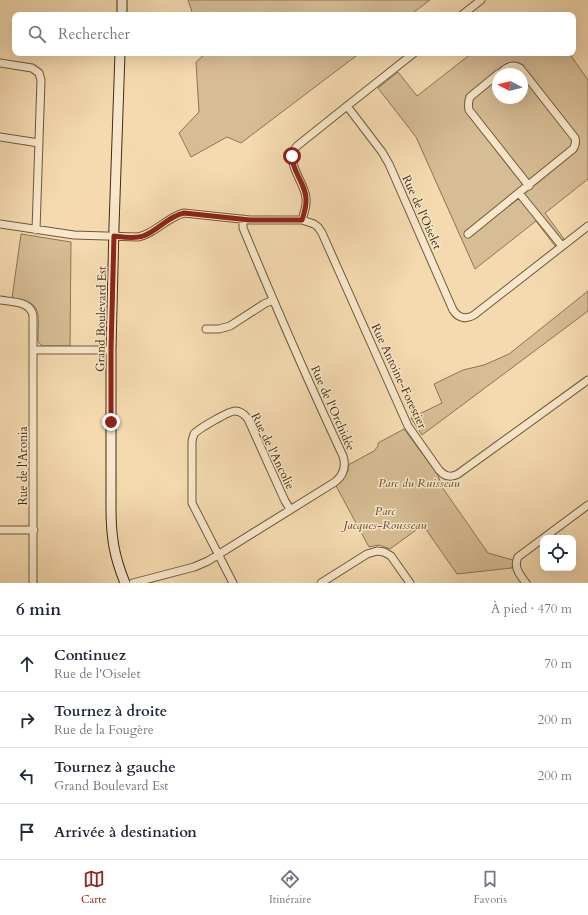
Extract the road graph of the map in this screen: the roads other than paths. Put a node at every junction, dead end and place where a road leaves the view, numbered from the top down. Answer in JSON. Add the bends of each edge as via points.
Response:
{"nodes":[{"id":1,"x":122,"y":0,"type":"edge"},
{"id":2,"x":481,"y":0,"type":"edge"},
{"id":3,"x":122,"y":12,"type":"edge"},
{"id":4,"x":466,"y":12,"type":"edge"},
{"id":5,"x":120,"y":56,"type":"edge"},
{"id":6,"x":410,"y":56,"type":"edge"},
{"id":7,"x":0,"y":63,"type":"edge"},
{"id":8,"x":506,"y":68,"type":"edge"},
{"id":9,"x":520,"y":68,"type":"edge"},
{"id":10,"x":528,"y":78,"type":"edge"},
{"id":11,"x":492,"y":79,"type":"edge"},
{"id":12,"x":347,"y":106,"type":"junction"},
{"id":13,"x":0,"y":137,"type":"edge"},
{"id":14,"x":39,"y":143,"type":"junction"},
{"id":15,"x":529,"y":186,"type":"junction"},
{"id":16,"x":519,"y":193,"type":"junction"},
{"id":17,"x":243,"y":219,"type":"junction"},
{"id":18,"x":302,"y":220,"type":"junction"},
{"id":19,"x":0,"y":224,"type":"edge"},
{"id":20,"x":588,"y":226,"type":"edge"},
{"id":21,"x":36,"y":230,"type":"junction"},
{"id":22,"x":468,"y":234,"type":"dead end"},
{"id":23,"x":114,"y":236,"type":"junction"},
{"id":24,"x":562,"y":246,"type":"junction"},
{"id":25,"x":0,"y":300,"type":"edge"},
{"id":26,"x":273,"y":300,"type":"junction"},
{"id":27,"x":206,"y":329,"type":"dead end"},
{"id":28,"x":34,"y":350,"type":"junction"},
{"id":29,"x":111,"y":350,"type":"junction"},
{"id":30,"x":588,"y":380,"type":"edge"},
{"id":31,"x":588,"y":505,"type":"edge"},
{"id":32,"x":290,"y":509,"type":"junction"},
{"id":33,"x":0,"y":530,"type":"edge"},
{"id":34,"x":34,"y":530,"type":"junction"},
{"id":35,"x":218,"y":554,"type":"junction"},
{"id":36,"x":33,"y":583,"type":"edge"},
{"id":37,"x":124,"y":583,"type":"edge"},
{"id":38,"x":133,"y":583,"type":"edge"},
{"id":39,"x":232,"y":583,"type":"edge"},
{"id":40,"x":321,"y":583,"type":"edge"},
{"id":41,"x":410,"y":583,"type":"edge"},
{"id":42,"x":526,"y":583,"type":"edge"}],
"edges":[{"from":1,"to":3,"type":"street"},
{"from":2,"to":4,"type":"street"},
{"from":5,"to":23,"type":"street","name":"Grand Boulevard Est"},
{"from":6,"to":12,"type":"street"},
{"from":7,"to":14,"type":"street","via":[[32,68],[40,75]]},
{"from":8,"to":9,"type":"street"},
{"from":10,"to":15,"type":"street","via":[[576,142],[573,149]]},
{"from":11,"to":15,"type":"street","via":[[470,97],[469,110]]},
{"from":12,"to":18,"type":"street","via":[[293,151],[292,160],[306,194]]},
{"from":12,"to":24,"type":"street","name":"Rue de l'Oiselet","via":[[389,164],[456,314],[466,318],[474,315]]},
{"from":13,"to":14,"type":"street"},
{"from":14,"to":21,"type":"street"},
{"from":15,"to":16,"type":"street"},
{"from":16,"to":22,"type":"street"},
{"from":16,"to":24,"type":"street"},
{"from":17,"to":18,"type":"street"},
{"from":17,"to":23,"type":"street","via":[[184,213],[138,238]]},
{"from":17,"to":26,"type":"street","name":"Rue de l'Orchidée","via":[[243,228]]},
{"from":18,"to":30,"type":"street","name":"Rue Antoine-Forestier","via":[[312,223],[321,230],[408,426],[444,475],[456,475]]},
{"from":19,"to":21,"type":"street"},
{"from":20,"to":24,"type":"street","name":"Rue de l'Oiselet"},
{"from":21,"to":23,"type":"street","via":[[74,236]]},
{"from":23,"to":29,"type":"street","name":"Grand Boulevard Est"},
{"from":25,"to":28,"type":"street","name":"Rue de l'Aronia","via":[[27,305],[33,312]]},
{"from":26,"to":27,"type":"street","via":[[230,326]]},
{"from":26,"to":32,"type":"street","name":"Rue de l'Orchidée","via":[[345,464],[337,480]]},
{"from":28,"to":29,"type":"street"},
{"from":28,"to":34,"type":"street","name":"Rue de l'Aronia"},
{"from":29,"to":37,"type":"street","name":"Grand Boulevard Est","via":[[111,527]]},
{"from":31,"to":42,"type":"street","via":[[519,556],[516,567]]},
{"from":32,"to":35,"type":"street","name":"Rue de l'Orchidée"},
{"from":32,"to":35,"type":"street","name":"Rue de l'Ancolie","via":[[243,414],[237,411],[230,412],[199,430],[192,440],[192,501]]},
{"from":33,"to":34,"type":"street"},
{"from":34,"to":36,"type":"street","name":"Rue de l'Aronia"},
{"from":35,"to":38,"type":"street","name":"Rue de l'Orchidée","via":[[203,563]]},
{"from":35,"to":39,"type":"street"},
{"from":40,"to":41,"type":"street","via":[[367,554],[377,551],[393,558]]}]}
